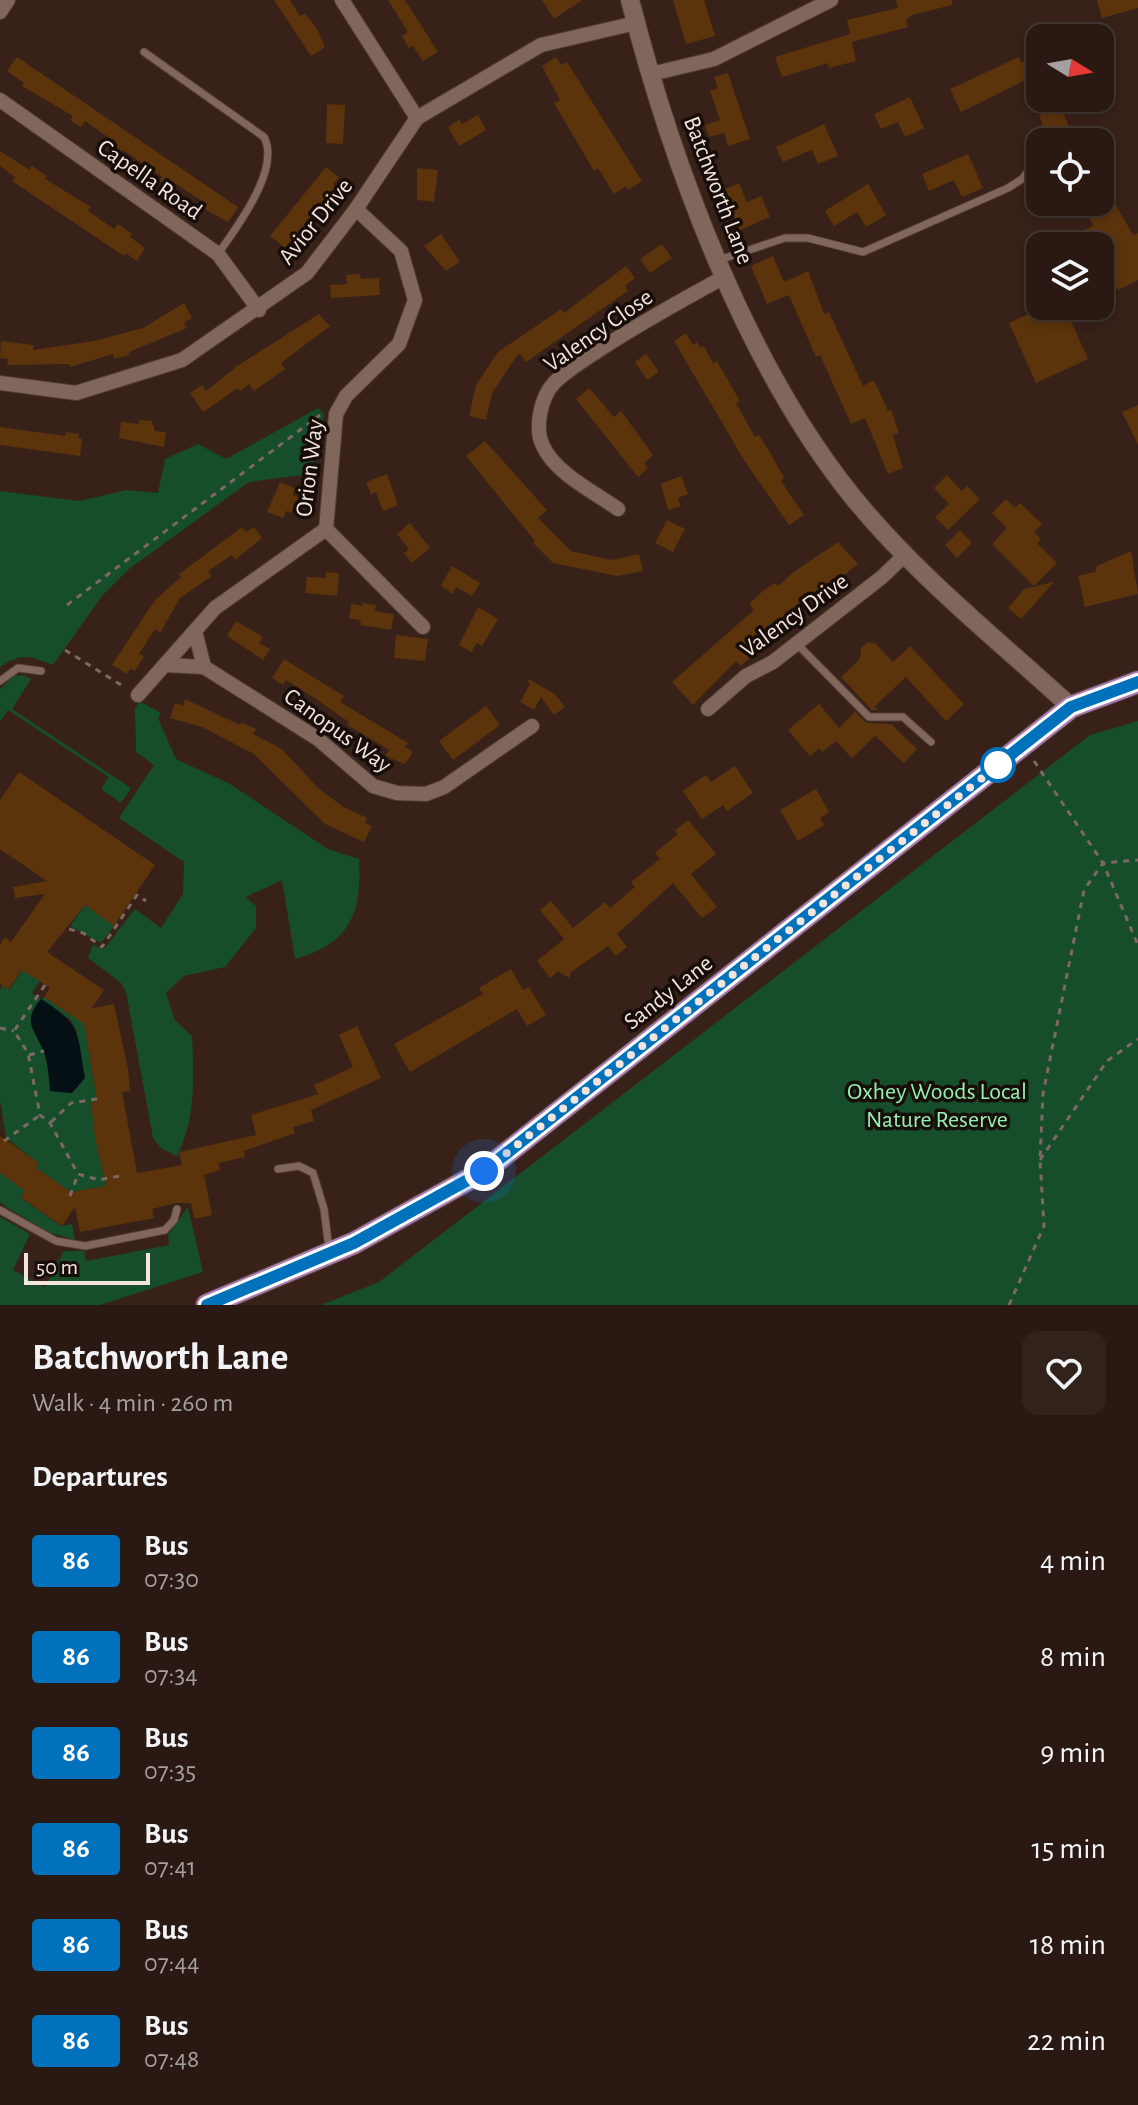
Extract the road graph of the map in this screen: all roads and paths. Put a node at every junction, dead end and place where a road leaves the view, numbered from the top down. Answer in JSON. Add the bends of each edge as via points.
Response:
{"nodes":[{"id":1,"x":8,"y":0,"type":"edge"},
{"id":2,"x":342,"y":0,"type":"edge"},
{"id":3,"x":630,"y":0,"type":"edge"},
{"id":4,"x":831,"y":0,"type":"edge"},
{"id":5,"x":0,"y":12,"type":"edge"},
{"id":6,"x":636,"y":23,"type":"junction"},
{"id":7,"x":144,"y":52,"type":"dead end"},
{"id":8,"x":651,"y":74,"type":"junction"},
{"id":9,"x":0,"y":100,"type":"edge"},
{"id":10,"x":417,"y":118,"type":"junction"},
{"id":11,"x":1026,"y":174,"type":"edge"},
{"id":12,"x":356,"y":209,"type":"junction"},
{"id":13,"x":218,"y":254,"type":"junction"},
{"id":14,"x":722,"y":268,"type":"junction"},
{"id":15,"x":259,"y":310,"type":"junction"},
{"id":16,"x":0,"y":383,"type":"edge"},
{"id":17,"x":320,"y":415,"type":"dead end"},
{"id":18,"x":618,"y":509,"type":"dead end"},
{"id":19,"x":326,"y":529,"type":"junction"},
{"id":20,"x":905,"y":555,"type":"junction"},
{"id":21,"x":67,"y":605,"type":"dead end"},
{"id":22,"x":423,"y":627,"type":"dead end"},
{"id":23,"x":195,"y":631,"type":"junction"},
{"id":24,"x":796,"y":643,"type":"junction"},
{"id":25,"x":65,"y":650,"type":"dead end"},
{"id":26,"x":165,"y":665,"type":"junction"},
{"id":27,"x":204,"y":667,"type":"junction"},
{"id":28,"x":41,"y":671,"type":"dead end"},
{"id":29,"x":0,"y":681,"type":"edge"},
{"id":30,"x":1138,"y":682,"type":"edge"},
{"id":31,"x":138,"y":695,"type":"joint"},
{"id":32,"x":1071,"y":707,"type":"junction"},
{"id":33,"x":708,"y":709,"type":"dead end"},
{"id":34,"x":532,"y":726,"type":"dead end"},
{"id":35,"x":931,"y":742,"type":"dead end"},
{"id":36,"x":1023,"y":745,"type":"junction"},
{"id":37,"x":1138,"y":860,"type":"edge"},
{"id":38,"x":1103,"y":863,"type":"junction"},
{"id":39,"x":146,"y":901,"type":"dead end"},
{"id":40,"x":69,"y":929,"type":"dead end"},
{"id":41,"x":1138,"y":945,"type":"edge"},
{"id":42,"x":45,"y":985,"type":"dead end"},
{"id":43,"x":0,"y":1028,"type":"edge"},
{"id":44,"x":14,"y":1031,"type":"junction"},
{"id":45,"x":1138,"y":1039,"type":"edge"},
{"id":46,"x":44,"y":1051,"type":"dead end"},
{"id":47,"x":29,"y":1055,"type":"junction"},
{"id":48,"x":103,"y":1098,"type":"dead end"},
{"id":49,"x":40,"y":1115,"type":"junction"},
{"id":50,"x":50,"y":1123,"type":"junction"},
{"id":51,"x":4,"y":1141,"type":"dead end"},
{"id":52,"x":1040,"y":1160,"type":"junction"},
{"id":53,"x":278,"y":1169,"type":"dead end"},
{"id":54,"x":78,"y":1174,"type":"junction"},
{"id":55,"x":119,"y":1176,"type":"dead end"},
{"id":56,"x":70,"y":1196,"type":"dead end"},
{"id":57,"x":177,"y":1209,"type":"dead end"},
{"id":58,"x":0,"y":1210,"type":"edge"},
{"id":59,"x":329,"y":1251,"type":"junction"},
{"id":60,"x":207,"y":1305,"type":"edge"},
{"id":61,"x":1010,"y":1305,"type":"edge"}],
"edges":[{"from":1,"to":5,"type":"street"},
{"from":2,"to":10,"type":"street"},
{"from":3,"to":6,"type":"street","name":"Batchworth Lane"},
{"from":4,"to":8,"type":"street","via":[[714,59]]},
{"from":6,"to":8,"type":"street","name":"Batchworth Lane"},
{"from":6,"to":10,"type":"street","name":"Avior Drive","via":[[541,45]]},
{"from":7,"to":13,"type":"lane","via":[[269,145],[267,173]]},
{"from":8,"to":14,"type":"street","name":"Batchworth Lane"},
{"from":9,"to":13,"type":"street","name":"Capella Road"},
{"from":10,"to":12,"type":"street","name":"Avior Drive"},
{"from":11,"to":14,"type":"lane","via":[[1008,188],[863,252],[808,238],[785,238]]},
{"from":12,"to":15,"type":"street","name":"Avior Drive","via":[[307,273]]},
{"from":12,"to":19,"type":"street","name":"Orion Way","via":[[401,251],[415,300],[399,344],[346,396],[336,414]]},
{"from":13,"to":15,"type":"street","name":"Capella Road"},
{"from":14,"to":18,"type":"street","name":"Valency Close","via":[[570,370],[544,399],[542,445],[561,468]]},
{"from":14,"to":20,"type":"street","name":"Batchworth Lane","via":[[794,410],[827,462]]},
{"from":15,"to":16,"type":"street","name":"Avior Drive","via":[[182,360],[76,393]]},
{"from":17,"to":21,"type":"path"},
{"from":19,"to":22,"type":"street"},
{"from":19,"to":23,"type":"street","name":"Orion Way","via":[[242,585]]},
{"from":20,"to":24,"type":"street","name":"Valency Drive"},
{"from":20,"to":32,"type":"street","name":"Batchworth Lane"},
{"from":23,"to":26,"type":"street","name":"Orion Way"},
{"from":23,"to":27,"type":"street"},
{"from":24,"to":33,"type":"street","name":"Valency Drive"},
{"from":24,"to":35,"type":"lane","via":[[869,717],[903,717]]},
{"from":25,"to":31,"type":"path"},
{"from":26,"to":27,"type":"street","name":"Canopus Way"},
{"from":26,"to":31,"type":"street","name":"Orion Way"},
{"from":27,"to":34,"type":"street","name":"Canopus Way","via":[[297,725],[373,786],[397,793],[426,794],[444,787]]},
{"from":28,"to":29,"type":"lane","via":[[18,668]]},
{"from":30,"to":32,"type":"main road","name":"Sandy Lane"},
{"from":32,"to":36,"type":"main road","name":"Sandy Lane"},
{"from":36,"to":38,"type":"path"},
{"from":36,"to":59,"type":"main road","name":"Sandy Lane","via":[[484,1171],[354,1243]]},
{"from":37,"to":38,"type":"path"},
{"from":38,"to":41,"type":"path"},
{"from":38,"to":52,"type":"path","via":[[1084,890],[1043,1094]]},
{"from":39,"to":40,"type":"path","via":[[137,895],[102,947]]},
{"from":42,"to":44,"type":"path"},
{"from":43,"to":44,"type":"path"},
{"from":44,"to":47,"type":"path"},
{"from":45,"to":52,"type":"path","via":[[1107,1061]]},
{"from":46,"to":47,"type":"path"},
{"from":47,"to":49,"type":"path"},
{"from":48,"to":50,"type":"path","via":[[71,1103]]},
{"from":49,"to":50,"type":"path"},
{"from":49,"to":51,"type":"path"},
{"from":50,"to":54,"type":"path"},
{"from":52,"to":61,"type":"path","via":[[1044,1226]]},
{"from":53,"to":59,"type":"lane","via":[[299,1166],[313,1173]]},
{"from":54,"to":55,"type":"path","via":[[99,1180]]},
{"from":54,"to":56,"type":"path"},
{"from":57,"to":58,"type":"lane","via":[[165,1230],[85,1246],[56,1241]]},
{"from":59,"to":60,"type":"main road","name":"Sandy Lane"}]}
